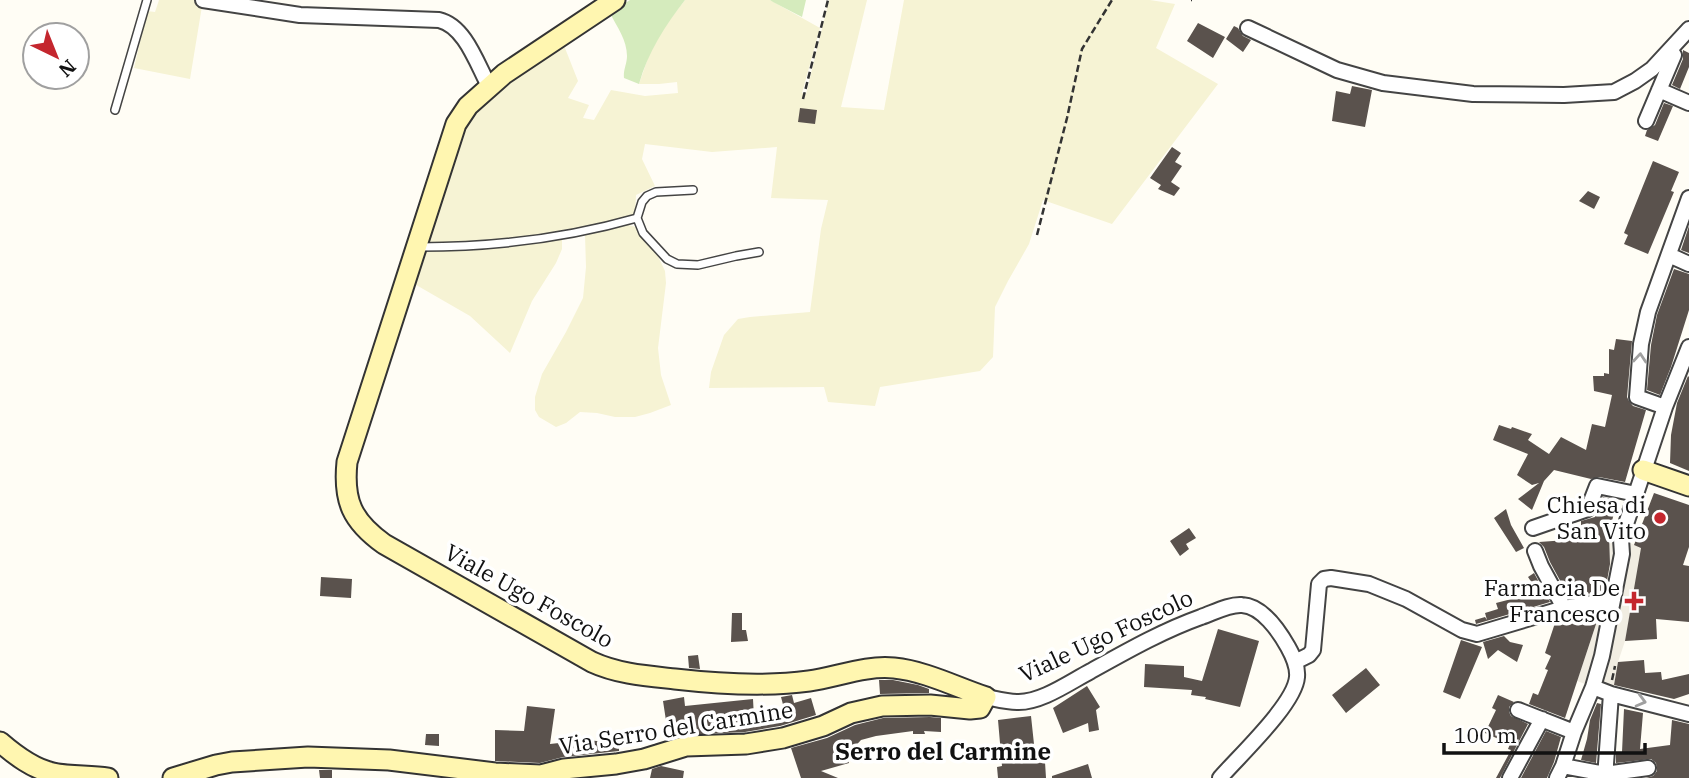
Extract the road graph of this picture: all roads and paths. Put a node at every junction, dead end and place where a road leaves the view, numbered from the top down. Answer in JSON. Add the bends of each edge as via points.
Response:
{"nodes":[{"id":1,"x":147,"y":0,"type":"edge"},
{"id":2,"x":203,"y":0,"type":"edge"},
{"id":3,"x":615,"y":0,"type":"edge"},
{"id":4,"x":828,"y":0,"type":"edge"},
{"id":5,"x":1112,"y":0,"type":"edge"},
{"id":6,"x":1248,"y":28,"type":"dead end"},
{"id":7,"x":1689,"y":29,"type":"edge"},
{"id":8,"x":1675,"y":55,"type":"dead end"},
{"id":9,"x":489,"y":86,"type":"junction"},
{"id":10,"x":1659,"y":90,"type":"junction"},
{"id":11,"x":803,"y":99,"type":"dead end"},
{"id":12,"x":1689,"y":103,"type":"edge"},
{"id":13,"x":115,"y":110,"type":"dead end"},
{"id":14,"x":1646,"y":121,"type":"dead end"},
{"id":15,"x":693,"y":190,"type":"dead end"},
{"id":16,"x":1689,"y":198,"type":"edge"},
{"id":17,"x":637,"y":218,"type":"junction"},
{"id":18,"x":1037,"y":235,"type":"dead end"},
{"id":19,"x":416,"y":247,"type":"junction"},
{"id":20,"x":759,"y":252,"type":"dead end"},
{"id":21,"x":1668,"y":255,"type":"junction"},
{"id":22,"x":1689,"y":264,"type":"edge"},
{"id":23,"x":1689,"y":347,"type":"edge"},
{"id":24,"x":1665,"y":407,"type":"junction"},
{"id":25,"x":1643,"y":470,"type":"junction"},
{"id":26,"x":1689,"y":486,"type":"edge"},
{"id":27,"x":1636,"y":494,"type":"junction"},
{"id":28,"x":1534,"y":528,"type":"dead end"},
{"id":29,"x":1578,"y":537,"type":"dead end"},
{"id":30,"x":1599,"y":537,"type":"dead end"},
{"id":31,"x":1535,"y":551,"type":"dead end"},
{"id":32,"x":1613,"y":600,"type":"junction"},
{"id":33,"x":1564,"y":608,"type":"junction"},
{"id":34,"x":1295,"y":662,"type":"junction"},
{"id":35,"x":1593,"y":687,"type":"junction"},
{"id":36,"x":1611,"y":694,"type":"junction"},
{"id":37,"x":986,"y":697,"type":"junction"},
{"id":38,"x":1518,"y":710,"type":"dead end"},
{"id":39,"x":1689,"y":714,"type":"edge"},
{"id":40,"x":1542,"y":719,"type":"junction"},
{"id":41,"x":1574,"y":732,"type":"junction"},
{"id":42,"x":0,"y":742,"type":"edge"},
{"id":43,"x":1648,"y":768,"type":"dead end"},
{"id":44,"x":1560,"y":772,"type":"edge"},
{"id":45,"x":1605,"y":776,"type":"edge"},
{"id":46,"x":531,"y":777,"type":"edge"},
{"id":47,"x":108,"y":778,"type":"edge"},
{"id":48,"x":173,"y":778,"type":"edge"},
{"id":49,"x":1220,"y":778,"type":"edge"},
{"id":50,"x":1510,"y":778,"type":"edge"}],
"edges":[{"from":1,"to":13,"type":"lane"},
{"from":2,"to":9,"type":"street","via":[[300,15],[448,22],[463,36]]},
{"from":3,"to":9,"type":"street","name":"Viale Ugo Foscolo"},
{"from":4,"to":11,"type":"path"},
{"from":5,"to":18,"type":"path","via":[[1082,49]]},
{"from":6,"to":7,"type":"street","via":[[1337,70],[1383,83],[1474,94],[1564,95],[1614,92],[1635,81]]},
{"from":8,"to":10,"type":"street"},
{"from":9,"to":19,"type":"street","name":"Viale Ugo Foscolo","via":[[456,124]]},
{"from":10,"to":12,"type":"street"},
{"from":10,"to":14,"type":"street"},
{"from":15,"to":17,"type":"lane","via":[[647,196]]},
{"from":16,"to":21,"type":"street"},
{"from":17,"to":19,"type":"lane","via":[[525,240]]},
{"from":17,"to":20,"type":"lane","via":[[643,233],[677,264],[698,265]]},
{"from":19,"to":37,"type":"street","name":"Viale Ugo Foscolo","via":[[347,462],[350,503],[370,534],[611,669],[642,676],[762,684],[892,668]]},
{"from":21,"to":22,"type":"street"},
{"from":24,"to":21,"type":"street","one_way":true,"via":[[1637,397],[1641,344]]},
{"from":23,"to":24,"type":"street"},
{"from":24,"to":25,"type":"street"},
{"from":25,"to":26,"type":"street"},
{"from":25,"to":27,"type":"street"},
{"from":27,"to":28,"type":"street","via":[[1597,486],[1588,509]]},
{"from":27,"to":32,"type":"street","via":[[1621,539]]},
{"from":29,"to":30,"type":"path"},
{"from":31,"to":33,"type":"street"},
{"from":32,"to":33,"type":"street"},
{"from":32,"to":35,"type":"street"},
{"from":33,"to":34,"type":"street","via":[[1469,633],[1369,584],[1324,579],[1319,584],[1312,650]]},
{"from":34,"to":37,"type":"street","name":"Viale Ugo Foscolo","via":[[1266,617],[1241,605],[1172,627],[1042,696],[1018,702]]},
{"from":34,"to":49,"type":"street","via":[[1296,682],[1285,704]]},
{"from":35,"to":36,"type":"street"},
{"from":35,"to":41,"type":"street"},
{"from":36,"to":39,"type":"street","one_way":true},
{"from":36,"to":45,"type":"street"},
{"from":37,"to":46,"type":"street","name":"Via Serro del Carmine","via":[[981,708],[882,706],[783,738],[686,746],[616,765]]},
{"from":38,"to":40,"type":"street"},
{"from":40,"to":41,"type":"street"},
{"from":40,"to":50,"type":"street"},
{"from":41,"to":44,"type":"street"},
{"from":42,"to":47,"type":"street","via":[[41,770]]},
{"from":43,"to":45,"type":"street"},
{"from":44,"to":45,"type":"street"},
{"from":46,"to":48,"type":"street","via":[[403,761],[308,757],[232,762]]}]}
